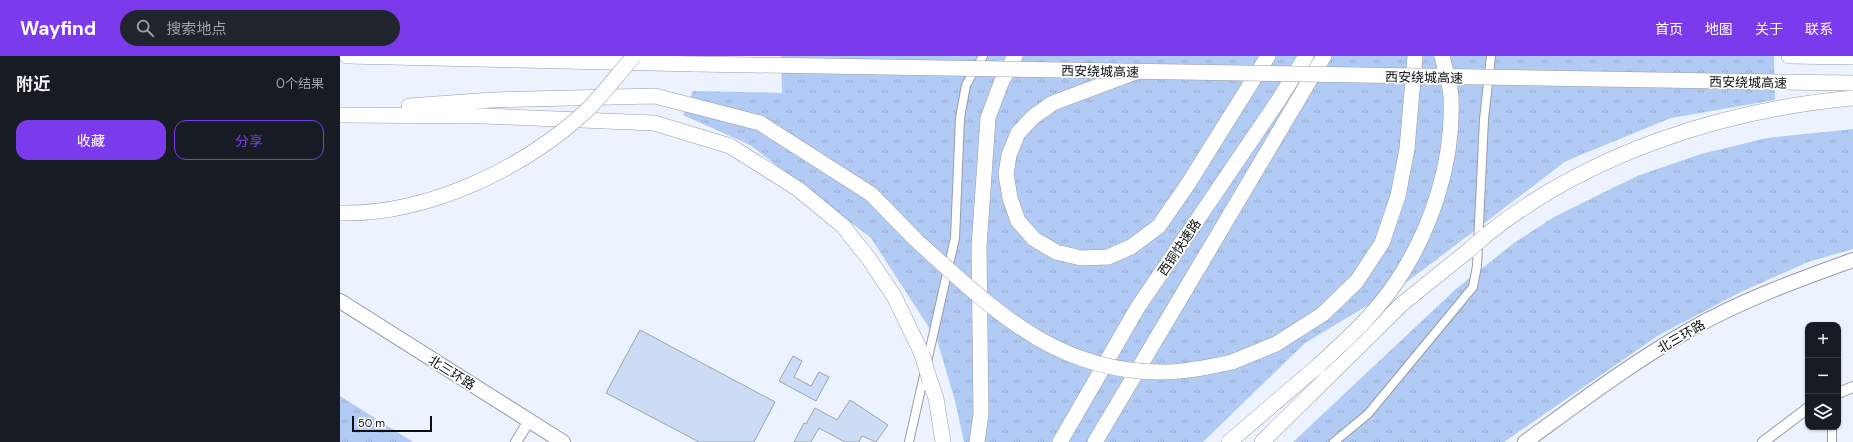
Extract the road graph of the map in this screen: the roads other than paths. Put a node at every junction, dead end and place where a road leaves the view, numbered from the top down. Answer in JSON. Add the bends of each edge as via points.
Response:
{"nodes":[{"id":1,"x":347,"y":56,"type":"edge"},
{"id":2,"x":634,"y":56,"type":"edge"},
{"id":3,"x":983,"y":56,"type":"edge"},
{"id":4,"x":1015,"y":56,"type":"edge"},
{"id":5,"x":1268,"y":56,"type":"edge"},
{"id":6,"x":1306,"y":56,"type":"edge"},
{"id":7,"x":1324,"y":56,"type":"edge"},
{"id":8,"x":1415,"y":56,"type":"edge"},
{"id":9,"x":1442,"y":56,"type":"edge"},
{"id":10,"x":1491,"y":56,"type":"edge"},
{"id":11,"x":1789,"y":56,"type":"edge"},
{"id":12,"x":1853,"y":57,"type":"edge"},
{"id":13,"x":1136,"y":72,"type":"junction"},
{"id":14,"x":1853,"y":83,"type":"edge"},
{"id":15,"x":1853,"y":98,"type":"edge"},
{"id":16,"x":340,"y":112,"type":"edge"},
{"id":17,"x":340,"y":115,"type":"edge"},
{"id":18,"x":340,"y":213,"type":"edge"},
{"id":19,"x":1853,"y":260,"type":"edge"},
{"id":20,"x":340,"y":301,"type":"edge"},
{"id":21,"x":1853,"y":387,"type":"edge"},
{"id":22,"x":1841,"y":392,"type":"edge"},
{"id":23,"x":1805,"y":410,"type":"edge"},
{"id":24,"x":530,"y":421,"type":"junction"},
{"id":25,"x":1832,"y":430,"type":"edge"},
{"id":26,"x":516,"y":442,"type":"edge"},
{"id":27,"x":563,"y":442,"type":"edge"},
{"id":28,"x":909,"y":442,"type":"edge"},
{"id":29,"x":943,"y":442,"type":"edge"},
{"id":30,"x":977,"y":442,"type":"edge"},
{"id":31,"x":1060,"y":442,"type":"edge"},
{"id":32,"x":1095,"y":442,"type":"edge"},
{"id":33,"x":1229,"y":442,"type":"edge"},
{"id":34,"x":1262,"y":442,"type":"edge"},
{"id":35,"x":1334,"y":442,"type":"edge"},
{"id":36,"x":1525,"y":442,"type":"edge"},
{"id":37,"x":1763,"y":442,"type":"edge"},
{"id":38,"x":1832,"y":442,"type":"edge"}],
"edges":[{"from":1,"to":13,"type":"highway","name":"西安绕城高速","bridge":true},
{"from":2,"to":18,"type":"highway","bridge":true,"via":[[584,112],[537,149],[484,179],[420,203],[361,214]]},
{"from":3,"to":28,"type":"street","via":[[966,85],[960,118],[955,238]]},
{"from":4,"to":30,"type":"highway","via":[[1001,83],[988,118],[979,247],[981,414]]},
{"from":5,"to":13,"type":"highway","via":[[1159,226],[1131,247],[1108,257],[1081,258],[1056,252],[1034,239],[1018,221],[1010,198],[1006,174],[1009,155],[1018,133],[1033,117],[1053,103]]},
{"from":6,"to":31,"type":"highway","name":"西铜快速路","via":[[1138,307]]},
{"from":7,"to":32,"type":"highway","name":"西铜快速路"},
{"from":8,"to":16,"type":"highway","bridge":true,"via":[[1407,149],[1398,196],[1382,243],[1357,281],[1323,314],[1276,344],[1232,362],[1164,372],[1108,367],[1082,359],[1025,332],[917,241],[871,194],[760,123],[655,96],[492,100]]},
{"from":9,"to":33,"type":"highway","bridge":true,"via":[[1451,96],[1450,135],[1441,181],[1427,225],[1397,281],[1361,325],[1319,365]]},
{"from":10,"to":35,"type":"street","via":[[1484,119],[1477,266],[1473,286],[1368,414]]},
{"from":11,"to":12,"type":"highway","name":"西安绕城高速"},
{"from":13,"to":14,"type":"highway","name":"西安绕城高速","bridge":true},
{"from":15,"to":34,"type":"highway","bridge":true,"via":[[1761,111],[1673,135],[1617,157],[1566,182],[1503,222],[1402,304]]},
{"from":17,"to":29,"type":"highway","bridge":true,"via":[[483,116],[654,123],[730,146],[798,189],[843,226],[869,259],[894,296],[919,344],[936,398]]},
{"from":19,"to":36,"type":"highway","name":"北三环路","via":[[1766,292],[1693,328],[1617,375]]},
{"from":20,"to":24,"type":"highway","name":"北三环路"},
{"from":21,"to":22,"type":"street"},
{"from":23,"to":37,"type":"street"},
{"from":24,"to":26,"type":"street"},
{"from":24,"to":27,"type":"highway","name":"北三环路"},
{"from":25,"to":38,"type":"street"}]}
